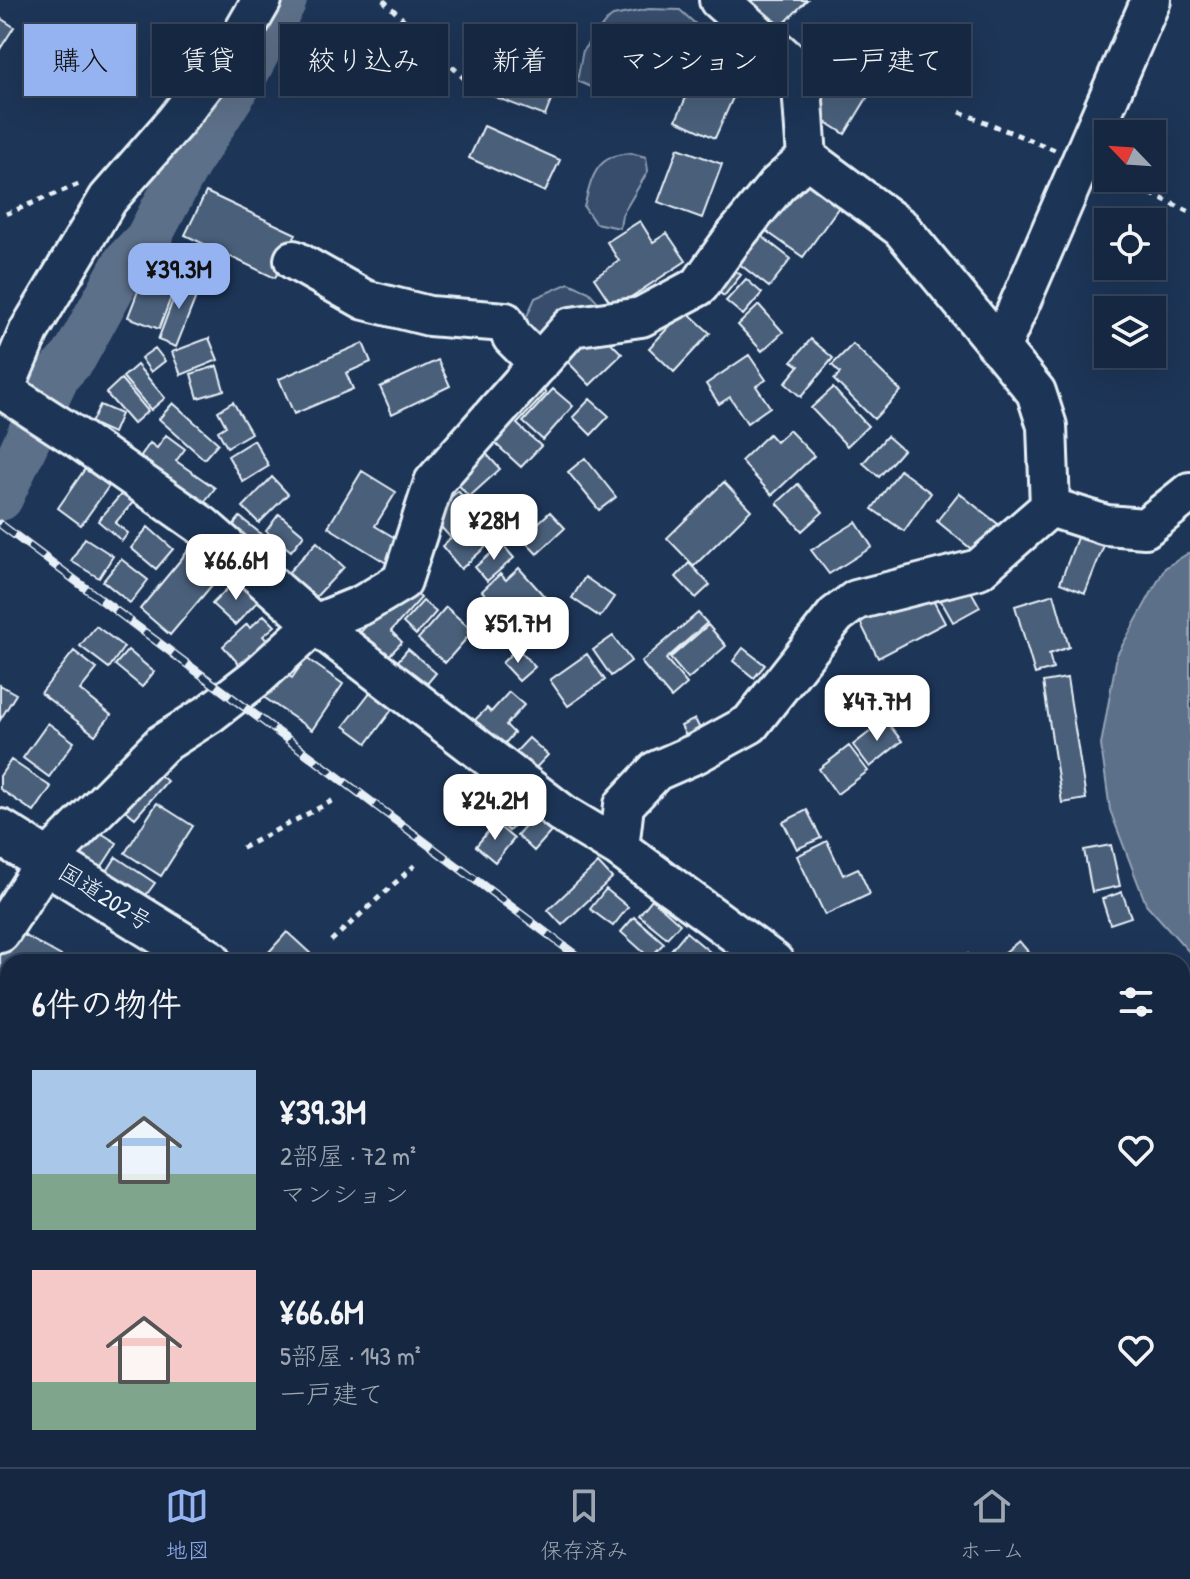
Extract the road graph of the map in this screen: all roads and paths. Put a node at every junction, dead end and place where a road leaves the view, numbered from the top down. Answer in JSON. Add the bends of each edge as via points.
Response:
{"nodes":[{"id":1,"x":262,"y":0,"type":"edge"},
{"id":2,"x":383,"y":0,"type":"edge"},
{"id":3,"x":719,"y":0,"type":"edge"},
{"id":4,"x":1151,"y":0,"type":"edge"},
{"id":5,"x":464,"y":78,"type":"edge"},
{"id":6,"x":960,"y":112,"type":"dead end"},
{"id":7,"x":807,"y":158,"type":"junction"},
{"id":8,"x":1082,"y":161,"type":"junction"},
{"id":9,"x":92,"y":179,"type":"dead end"},
{"id":10,"x":1148,"y":192,"type":"edge"},
{"id":11,"x":1190,"y":212,"type":"edge"},
{"id":12,"x":6,"y":214,"type":"dead end"},
{"id":13,"x":294,"y":260,"type":"dead end"},
{"id":14,"x":1000,"y":349,"type":"junction"},
{"id":15,"x":539,"y":364,"type":"junction"},
{"id":16,"x":2,"y":389,"type":"edge"},
{"id":17,"x":1190,"y":492,"type":"edge"},
{"id":18,"x":1050,"y":507,"type":"junction"},
{"id":19,"x":315,"y":624,"type":"junction"},
{"id":20,"x":334,"y":800,"type":"dead end"},
{"id":21,"x":0,"y":832,"type":"edge"},
{"id":22,"x":242,"y":848,"type":"dead end"},
{"id":23,"x":619,"y":848,"type":"junction"},
{"id":24,"x":46,"y":861,"type":"junction"},
{"id":25,"x":415,"y":865,"type":"dead end"},
{"id":26,"x":0,"y":933,"type":"edge"},
{"id":27,"x":331,"y":941,"type":"dead end"},
{"id":28,"x":196,"y":954,"type":"edge"},
{"id":29,"x":763,"y":954,"type":"edge"}],
"edges":[{"from":1,"to":16,"type":"street","via":[[221,64],[108,199],[29,331]]},
{"from":2,"to":5,"type":"path"},
{"from":3,"to":7,"type":"street","via":[[801,72]]},
{"from":4,"to":8,"type":"street"},
{"from":6,"to":8,"type":"path"},
{"from":7,"to":14,"type":"street","via":[[901,228]]},
{"from":7,"to":15,"type":"street","via":[[777,185],[699,286],[641,317],[571,327]]},
{"from":8,"to":14,"type":"street"},
{"from":9,"to":12,"type":"path"},
{"from":10,"to":11,"type":"path"},
{"from":13,"to":15,"type":"street","via":[[365,300],[429,316],[505,322]]},
{"from":14,"to":18,"type":"street","via":[[1040,403],[1047,426]]},
{"from":15,"to":19,"type":"street","via":[[434,482],[402,581]]},
{"from":16,"to":19,"type":"street","via":[[203,526]]},
{"from":17,"to":18,"type":"street","via":[[1145,528],[1106,525]]},
{"from":18,"to":23,"type":"street","via":[[979,569],[856,600],[836,615],[750,724],[656,771],[624,805]]},
{"from":19,"to":23,"type":"street","via":[[564,815]]},
{"from":19,"to":24,"type":"street","via":[[257,677],[162,744]]},
{"from":20,"to":22,"type":"path"},
{"from":21,"to":24,"type":"highway","name":"国道202号"},
{"from":23,"to":29,"type":"street"},
{"from":24,"to":26,"type":"street"},
{"from":24,"to":28,"type":"highway","name":"国道202号"},
{"from":25,"to":27,"type":"path"}]}
